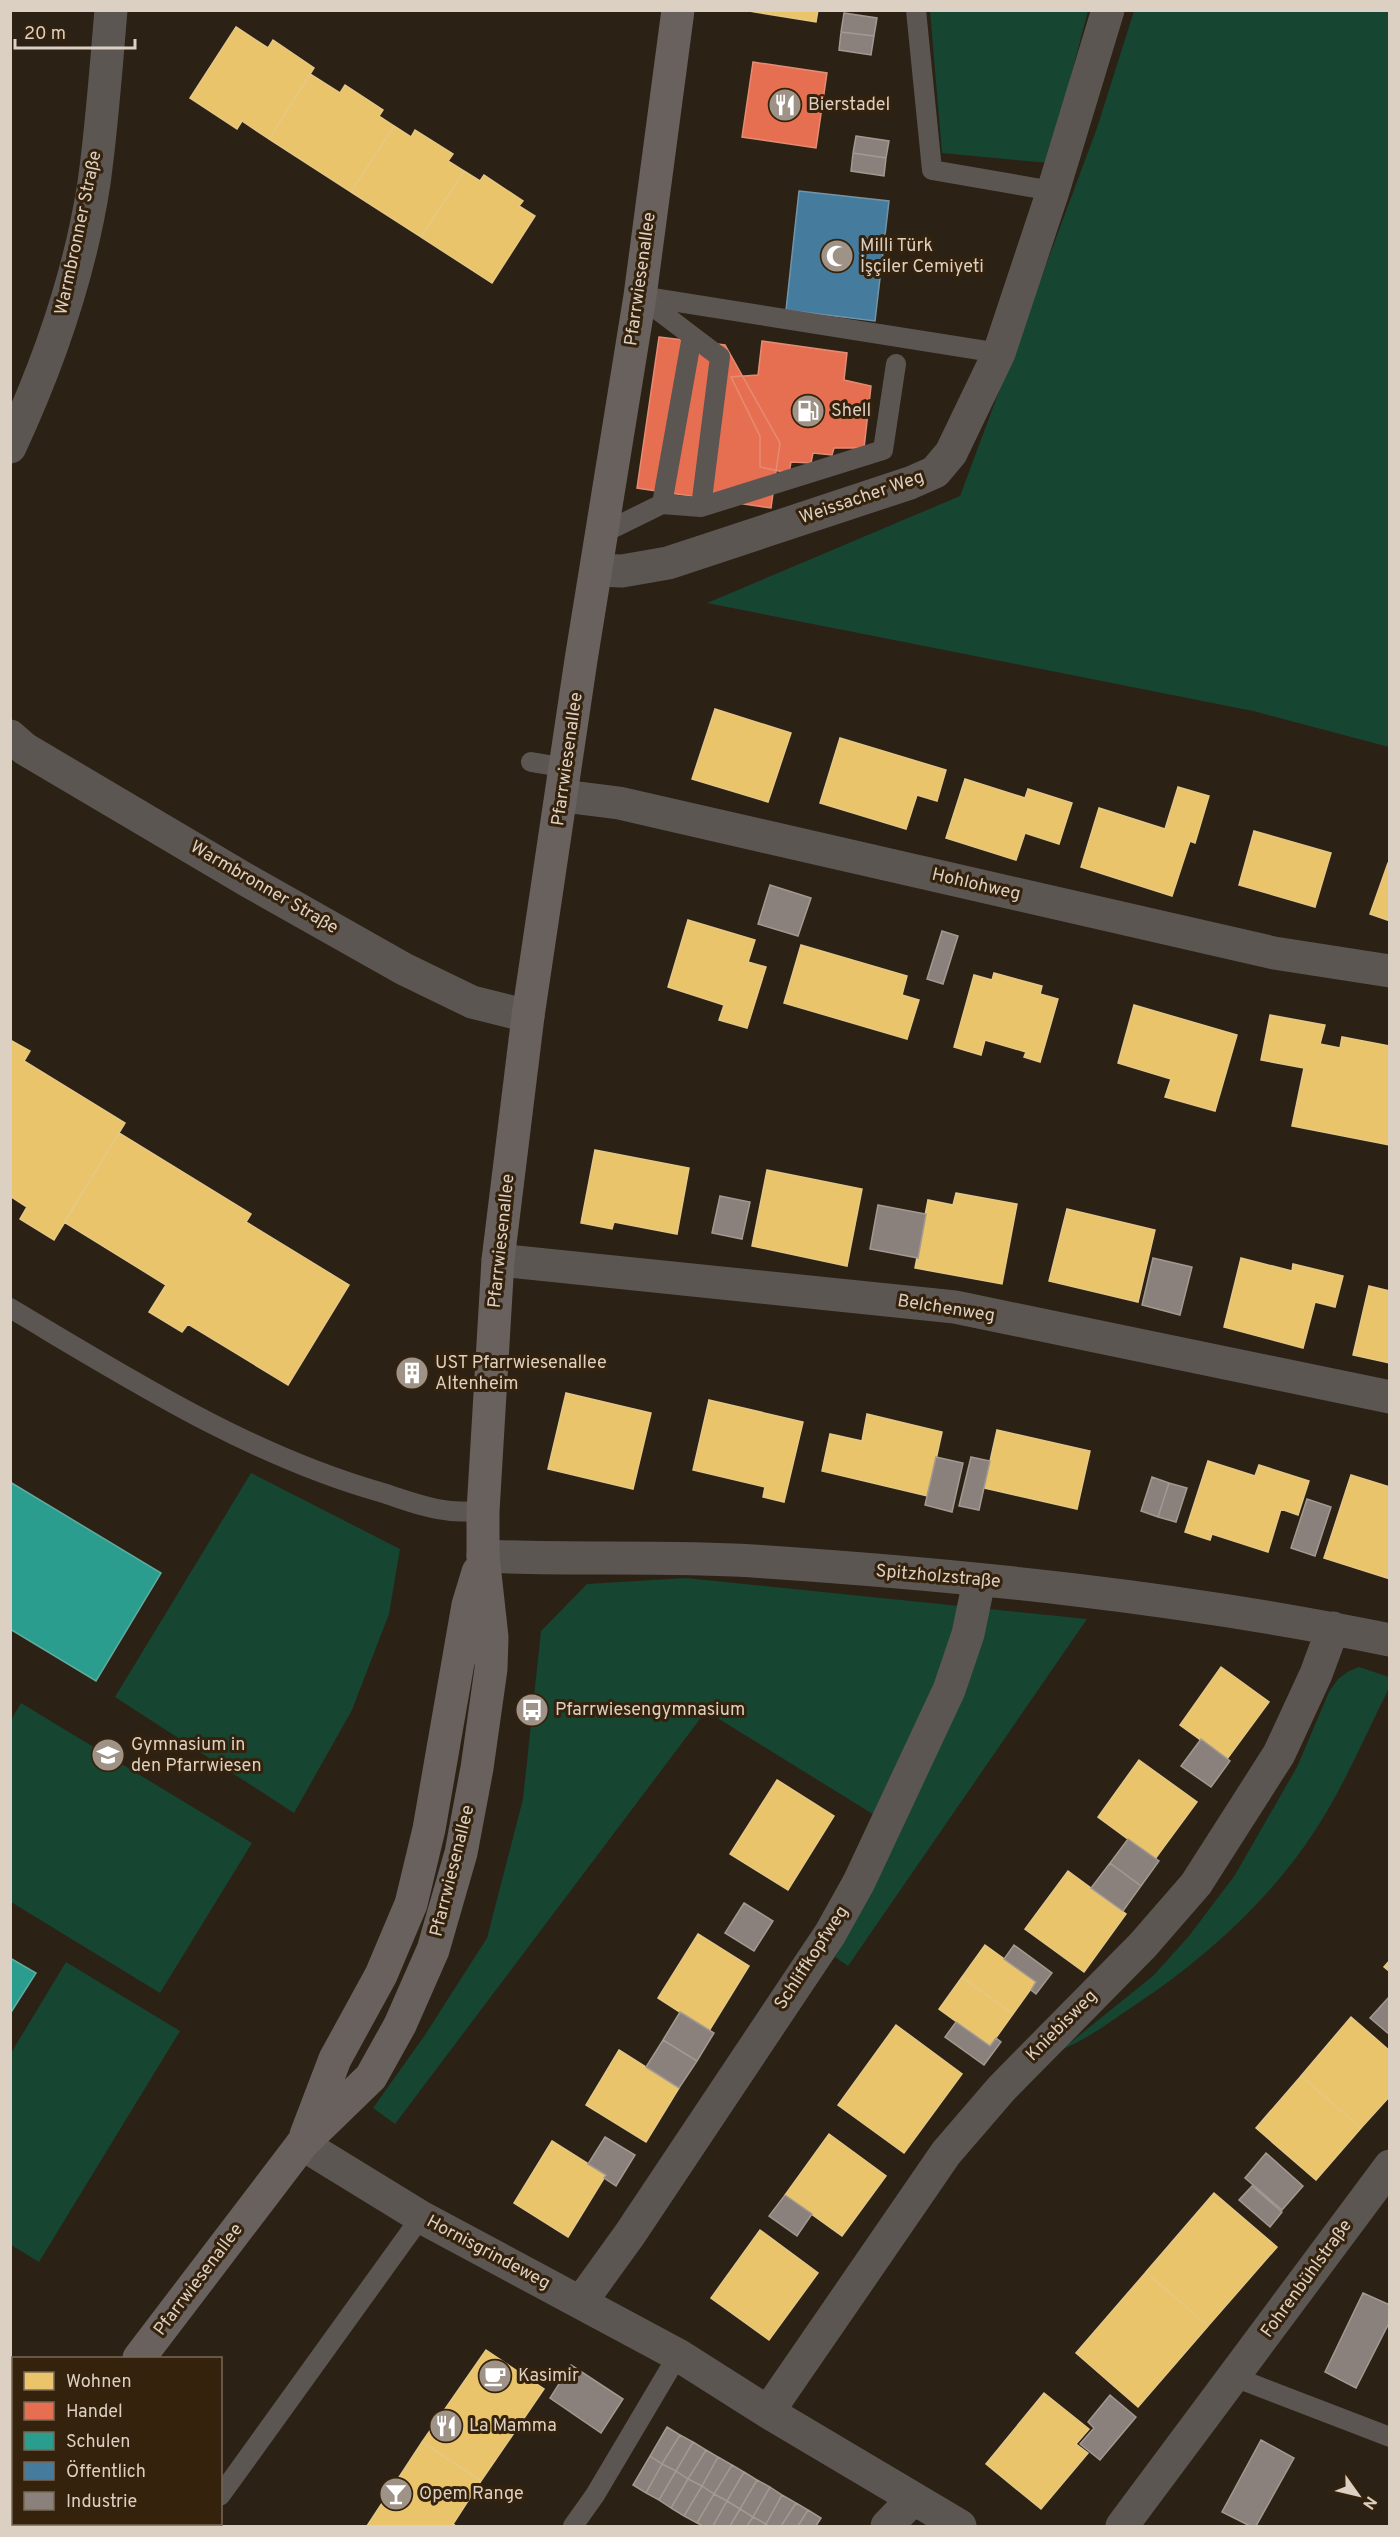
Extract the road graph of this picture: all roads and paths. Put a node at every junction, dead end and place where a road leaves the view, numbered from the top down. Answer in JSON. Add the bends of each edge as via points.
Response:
{"nodes":[{"id":1,"x":111,"y":10,"type":"edge"},
{"id":2,"x":678,"y":10,"type":"edge"},
{"id":3,"x":916,"y":10,"type":"edge"},
{"id":4,"x":1108,"y":10,"type":"edge"},
{"id":5,"x":1053,"y":191,"type":"junction"},
{"id":6,"x":640,"y":296,"type":"junction"},
{"id":7,"x":692,"y":336,"type":"junction"},
{"id":8,"x":999,"y":353,"type":"junction"},
{"id":9,"x":896,"y":364,"type":"dead end"},
{"id":10,"x":10,"y":447,"type":"edge"},
{"id":11,"x":662,"y":504,"type":"junction"},
{"id":12,"x":701,"y":507,"type":"junction"},
{"id":13,"x":603,"y":533,"type":"junction"},
{"id":14,"x":597,"y":570,"type":"junction"},
{"id":15,"x":10,"y":736,"type":"edge"},
{"id":16,"x":531,"y":762,"type":"dead end"},
{"id":17,"x":565,"y":782,"type":"junction"},
{"id":18,"x":1389,"y":971,"type":"edge"},
{"id":19,"x":528,"y":1016,"type":"junction"},
{"id":20,"x":498,"y":1260,"type":"junction"},
{"id":21,"x":10,"y":1308,"type":"edge"},
{"id":22,"x":1389,"y":1397,"type":"edge"},
{"id":23,"x":483,"y":1511,"type":"junction"},
{"id":24,"x":483,"y":1556,"type":"junction"},
{"id":25,"x":979,"y":1581,"type":"junction"},
{"id":26,"x":1333,"y":1629,"type":"junction"},
{"id":27,"x":1389,"y":1640,"type":"edge"},
{"id":28,"x":302,"y":2144,"type":"junction"},
{"id":29,"x":1386,"y":2176,"type":"edge"},
{"id":30,"x":421,"y":2217,"type":"junction"},
{"id":31,"x":581,"y":2302,"type":"junction"},
{"id":32,"x":678,"y":2355,"type":"junction"},
{"id":33,"x":140,"y":2357,"type":"edge"},
{"id":34,"x":1234,"y":2377,"type":"junction"},
{"id":35,"x":768,"y":2412,"type":"junction"},
{"id":36,"x":1389,"y":2437,"type":"edge"},
{"id":37,"x":222,"y":2493,"type":"edge"},
{"id":38,"x":912,"y":2500,"type":"junction"},
{"id":39,"x":573,"y":2526,"type":"edge"},
{"id":40,"x":887,"y":2526,"type":"edge"},
{"id":41,"x":960,"y":2526,"type":"edge"},
{"id":42,"x":1122,"y":2526,"type":"edge"}],
"edges":[{"from":1,"to":10,"type":"street","name":"Warmbronner Straße","via":[[99,142],[81,241],[60,325]]},
{"from":2,"to":6,"type":"main road","name":"Pfarrwiesenallee"},
{"from":3,"to":5,"type":"lane","via":[[932,170]]},
{"from":4,"to":5,"type":"street","name":"Weissacher Weg"},
{"from":5,"to":8,"type":"street","name":"Weissacher Weg"},
{"from":6,"to":7,"type":"lane"},
{"from":6,"to":8,"type":"lane"},
{"from":6,"to":13,"type":"main road","name":"Pfarrwiesenallee"},
{"from":7,"to":11,"type":"lane"},
{"from":7,"to":12,"type":"lane","via":[[720,357]]},
{"from":8,"to":14,"type":"street","name":"Weissacher Weg","via":[[951,453],[935,472],[668,563],[622,571]]},
{"from":9,"to":12,"type":"lane","via":[[883,450]]},
{"from":11,"to":12,"type":"lane"},
{"from":11,"to":13,"type":"lane"},
{"from":13,"to":14,"type":"main road","name":"Pfarrwiesenallee"},
{"from":14,"to":17,"type":"main road","name":"Pfarrwiesenallee"},
{"from":15,"to":19,"type":"street","name":"Warmbronner Straße","via":[[25,749],[404,969],[472,1002]]},
{"from":16,"to":17,"type":"lane"},
{"from":17,"to":18,"type":"street","name":"Hohlohweg","via":[[619,803],[1274,953]]},
{"from":17,"to":19,"type":"main road","name":"Pfarrwiesenallee"},
{"from":19,"to":20,"type":"main road","name":"Pfarrwiesenallee"},
{"from":20,"to":22,"type":"street","name":"Belchenweg","via":[[955,1308]]},
{"from":20,"to":23,"type":"main road","name":"Pfarrwiesenallee"},
{"from":21,"to":23,"type":"lane","via":[[134,1381],[282,1459],[432,1507]]},
{"from":23,"to":24,"type":"main road","name":"Pfarrwiesenallee"},
{"from":24,"to":25,"type":"street","name":"Spitzholzstraße","via":[[753,1561]]},
{"from":24,"to":28,"type":"main road","name":"Pfarrwiesenallee","via":[[468,1605],[429,1829],[411,1904],[381,1975],[335,2058]]},
{"from":25,"to":26,"type":"street","name":"Spitzholzstraße","via":[[1087,1590]]},
{"from":25,"to":31,"type":"street","name":"Schliffkopfweg","via":[[968,1634],[949,1690],[859,1882],[830,1934]]},
{"from":26,"to":27,"type":"street","name":"Spitzholzstraße"},
{"from":26,"to":35,"type":"street","name":"Kniebisweg","via":[[1279,1754],[1196,1884],[1143,1945],[1002,2088],[946,2153]]},
{"from":28,"to":30,"type":"street","name":"Hornisgrindeweg"},
{"from":28,"to":33,"type":"main road","name":"Pfarrwiesenallee"},
{"from":29,"to":34,"type":"street","name":"Fohrenbühlstraße"},
{"from":30,"to":31,"type":"street","name":"Hornisgrindeweg"},
{"from":30,"to":37,"type":"lane"},
{"from":31,"to":32,"type":"street","name":"Hornisgrindeweg"},
{"from":32,"to":35,"type":"street","name":"Hornisgrindeweg"},
{"from":32,"to":39,"type":"lane"},
{"from":34,"to":36,"type":"lane"},
{"from":34,"to":42,"type":"street","name":"Fohrenbühlstraße"},
{"from":35,"to":38,"type":"street","name":"Hornisgrindeweg"},
{"from":38,"to":40,"type":"street"},
{"from":38,"to":41,"type":"street","name":"Hornisgrindeweg"}]}
